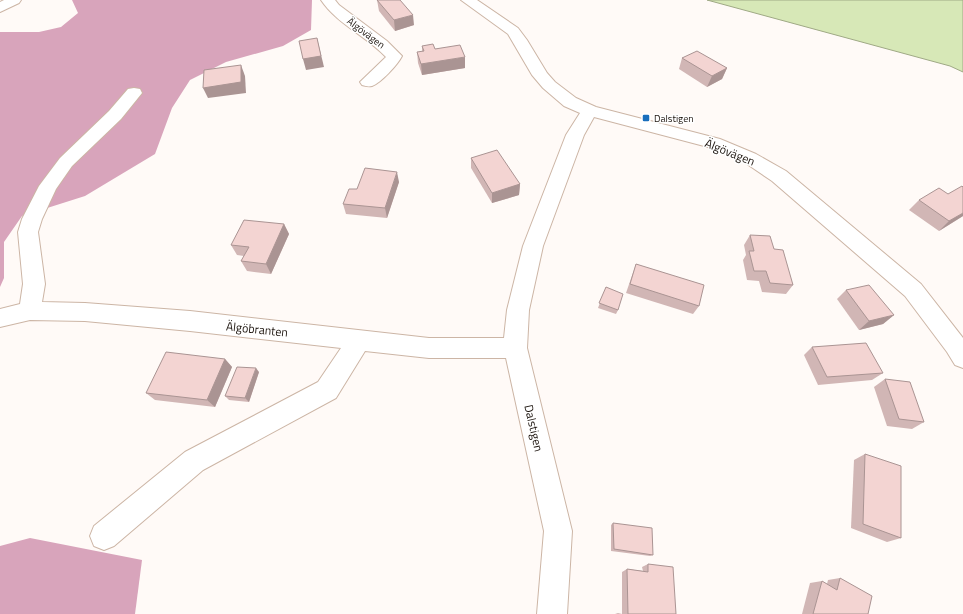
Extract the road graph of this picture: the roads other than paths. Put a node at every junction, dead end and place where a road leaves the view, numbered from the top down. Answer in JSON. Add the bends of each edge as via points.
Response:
{"nodes":[{"id":1,"x":14,"y":0,"type":"edge"},
{"id":2,"x":328,"y":0,"type":"edge"},
{"id":3,"x":468,"y":0,"type":"edge"},
{"id":4,"x":0,"y":8,"type":"edge"},
{"id":5,"x":368,"y":82,"type":"dead end"},
{"id":6,"x":134,"y":93,"type":"dead end"},
{"id":7,"x":590,"y":111,"type":"junction"},
{"id":8,"x":30,"y":311,"type":"junction"},
{"id":9,"x":0,"y":318,"type":"edge"},
{"id":10,"x":359,"y":340,"type":"junction"},
{"id":11,"x":960,"y":346,"type":"edge"},
{"id":12,"x":515,"y":348,"type":"junction"},
{"id":13,"x":104,"y":536,"type":"dead end"},
{"id":14,"x":552,"y":614,"type":"edge"}],
"edges":[{"from":1,"to":4,"type":"street"},
{"from":2,"to":5,"type":"street","name":"Älgövägen","via":[[334,8],[394,56],[392,61]]},
{"from":3,"to":7,"type":"street","name":"Älgövägen","via":[[513,31],[549,85],[570,102]]},
{"from":6,"to":8,"type":"street","via":[[66,162],[48,186],[32,219],[28,232],[34,284]]},
{"from":7,"to":11,"type":"street","name":"Älgövägen","via":[[714,143],[750,158],[779,176],[913,290]]},
{"from":7,"to":12,"type":"street","name":"Dalstigen","via":[[575,135],[533,246],[518,310]]},
{"from":8,"to":9,"type":"street","name":"Älgöbranten"},
{"from":8,"to":10,"type":"street","name":"Älgöbranten","via":[[85,312]]},
{"from":10,"to":12,"type":"street","name":"Älgöbranten","via":[[429,348]]},
{"from":10,"to":13,"type":"street","via":[[327,390],[194,461]]},
{"from":12,"to":14,"type":"street","name":"Dalstigen","via":[[558,531]]}]}
